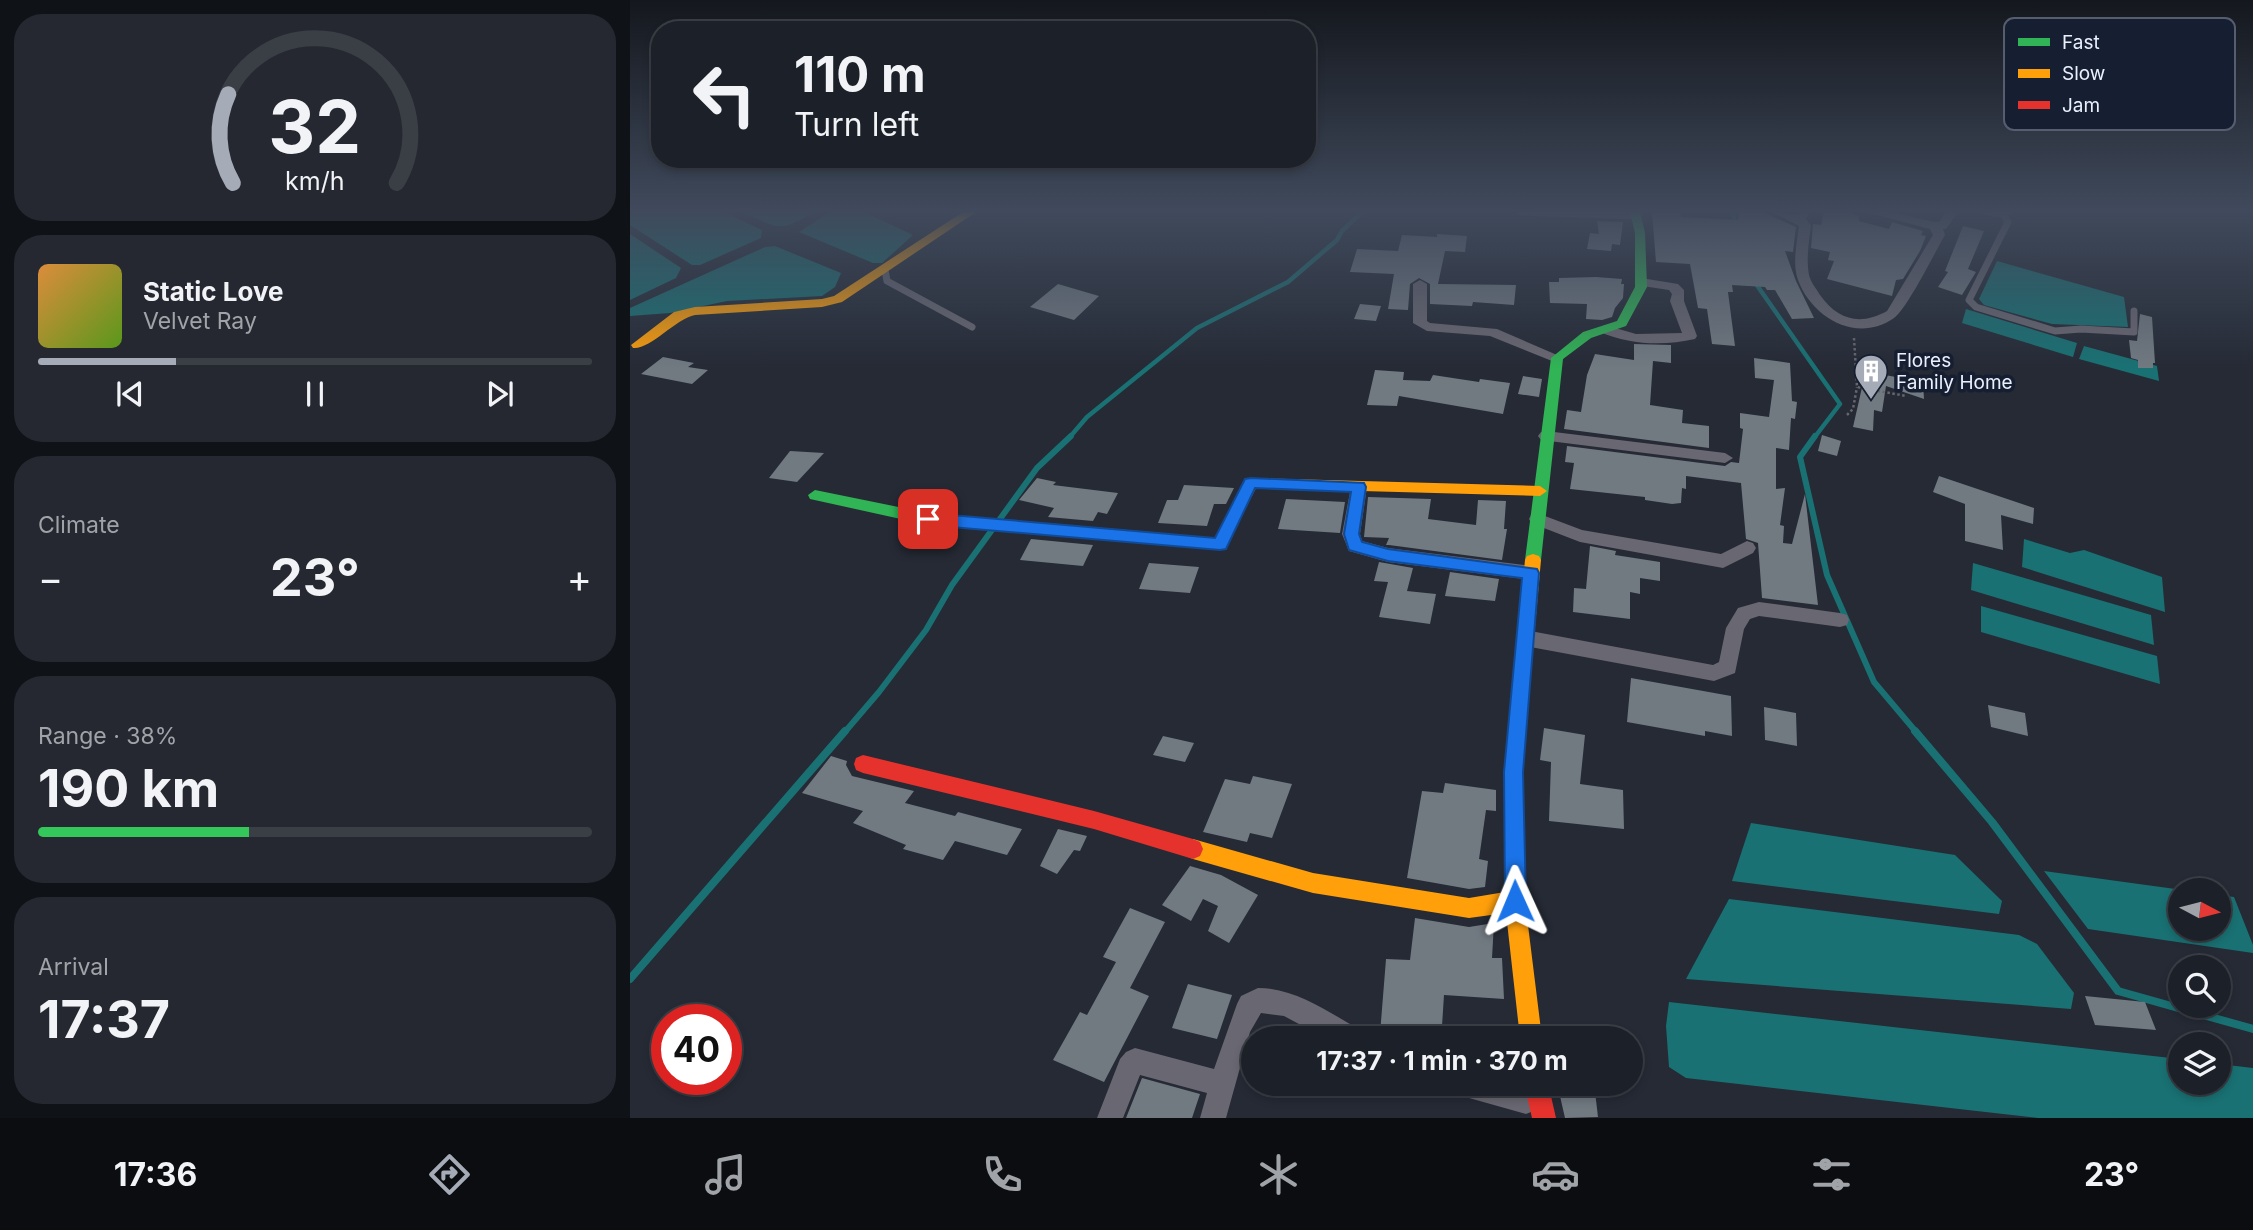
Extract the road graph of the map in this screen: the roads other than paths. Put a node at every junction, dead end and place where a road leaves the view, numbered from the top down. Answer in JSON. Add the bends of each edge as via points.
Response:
{"nodes":[{"id":1,"x":894,"y":264,"type":"edge"},
{"id":2,"x":1641,"y":264,"type":"edge"},
{"id":3,"x":1804,"y":264,"type":"edge"},
{"id":4,"x":1922,"y":264,"type":"edge"},
{"id":5,"x":1987,"y":264,"type":"edge"},
{"id":6,"x":885,"y":270,"type":"junction"},
{"id":7,"x":1641,"y":282,"type":"junction"},
{"id":8,"x":1420,"y":284,"type":"dead end"},
{"id":9,"x":2134,"y":311,"type":"dead end"},
{"id":10,"x":972,"y":327,"type":"dead end"},
{"id":11,"x":1605,"y":328,"type":"junction"},
{"id":12,"x":638,"y":345,"type":"dead end"},
{"id":13,"x":1557,"y":358,"type":"junction"},
{"id":14,"x":1546,"y":436,"type":"junction"},
{"id":15,"x":1725,"y":458,"type":"dead end"},
{"id":16,"x":1359,"y":487,"type":"junction"},
{"id":17,"x":1540,"y":491,"type":"junction"},
{"id":18,"x":815,"y":495,"type":"dead end"},
{"id":19,"x":1537,"y":519,"type":"junction"},
{"id":20,"x":1747,"y":548,"type":"dead end"},
{"id":21,"x":1531,"y":573,"type":"junction"},
{"id":22,"x":1840,"y":620,"type":"dead end"},
{"id":23,"x":1525,"y":638,"type":"junction"},
{"id":24,"x":863,"y":764,"type":"dead end"},
{"id":25,"x":1515,"y":901,"type":"junction"},
{"id":26,"x":1327,"y":1026,"type":"edge"},
{"id":27,"x":1530,"y":1026,"type":"edge"},
{"id":28,"x":1223,"y":1084,"type":"junction"},
{"id":29,"x":1508,"y":1096,"type":"edge"},
{"id":30,"x":1539,"y":1099,"type":"edge"},
{"id":31,"x":1110,"y":1118,"type":"edge"},
{"id":32,"x":1213,"y":1118,"type":"edge"}],
"edges":[{"from":1,"to":6,"type":"street"},
{"from":2,"to":7,"type":"street"},
{"from":3,"to":4,"type":"street","via":[[1804,279],[1827,312],[1836,320],[1856,325],[1892,314]]},
{"from":5,"to":9,"type":"lane","via":[[1969,300],[1976,307],[2055,331],[2134,332]]},
{"from":6,"to":10,"type":"lane","via":[[887,281]]},
{"from":6,"to":12,"type":"street","via":[[838,299],[822,303],[678,315]]},
{"from":7,"to":11,"type":"street","via":[[1622,323]]},
{"from":7,"to":11,"type":"street","via":[[1673,287],[1679,293],[1677,301],[1690,336],[1620,337]]},
{"from":8,"to":13,"type":"street","via":[[1419,317],[1427,327],[1492,332]]},
{"from":11,"to":13,"type":"street","via":[[1587,335]]},
{"from":13,"to":14,"type":"street"},
{"from":14,"to":15,"type":"street"},
{"from":14,"to":17,"type":"street"},
{"from":16,"to":17,"type":"street"},
{"from":16,"to":18,"type":"street","via":[[1251,483],[1220,544],[928,519]]},
{"from":16,"to":21,"type":"street","via":[[1351,534],[1355,546],[1388,555]]},
{"from":17,"to":19,"type":"street"},
{"from":19,"to":20,"type":"street","via":[[1580,536],[1723,561]]},
{"from":19,"to":21,"type":"street"},
{"from":21,"to":23,"type":"street"},
{"from":22,"to":23,"type":"street","via":[[1759,609],[1744,613],[1735,628],[1728,667],[1714,673]]},
{"from":23,"to":25,"type":"street","via":[[1513,772]]},
{"from":24,"to":25,"type":"street","via":[[1094,820],[1313,884],[1469,908]]},
{"from":25,"to":27,"type":"street"},
{"from":26,"to":28,"type":"street","via":[[1274,999],[1260,999],[1251,1005],[1241,1025]]},
{"from":28,"to":31,"type":"street","via":[[1135,1061]]},
{"from":28,"to":32,"type":"street"},
{"from":29,"to":30,"type":"street"}]}
